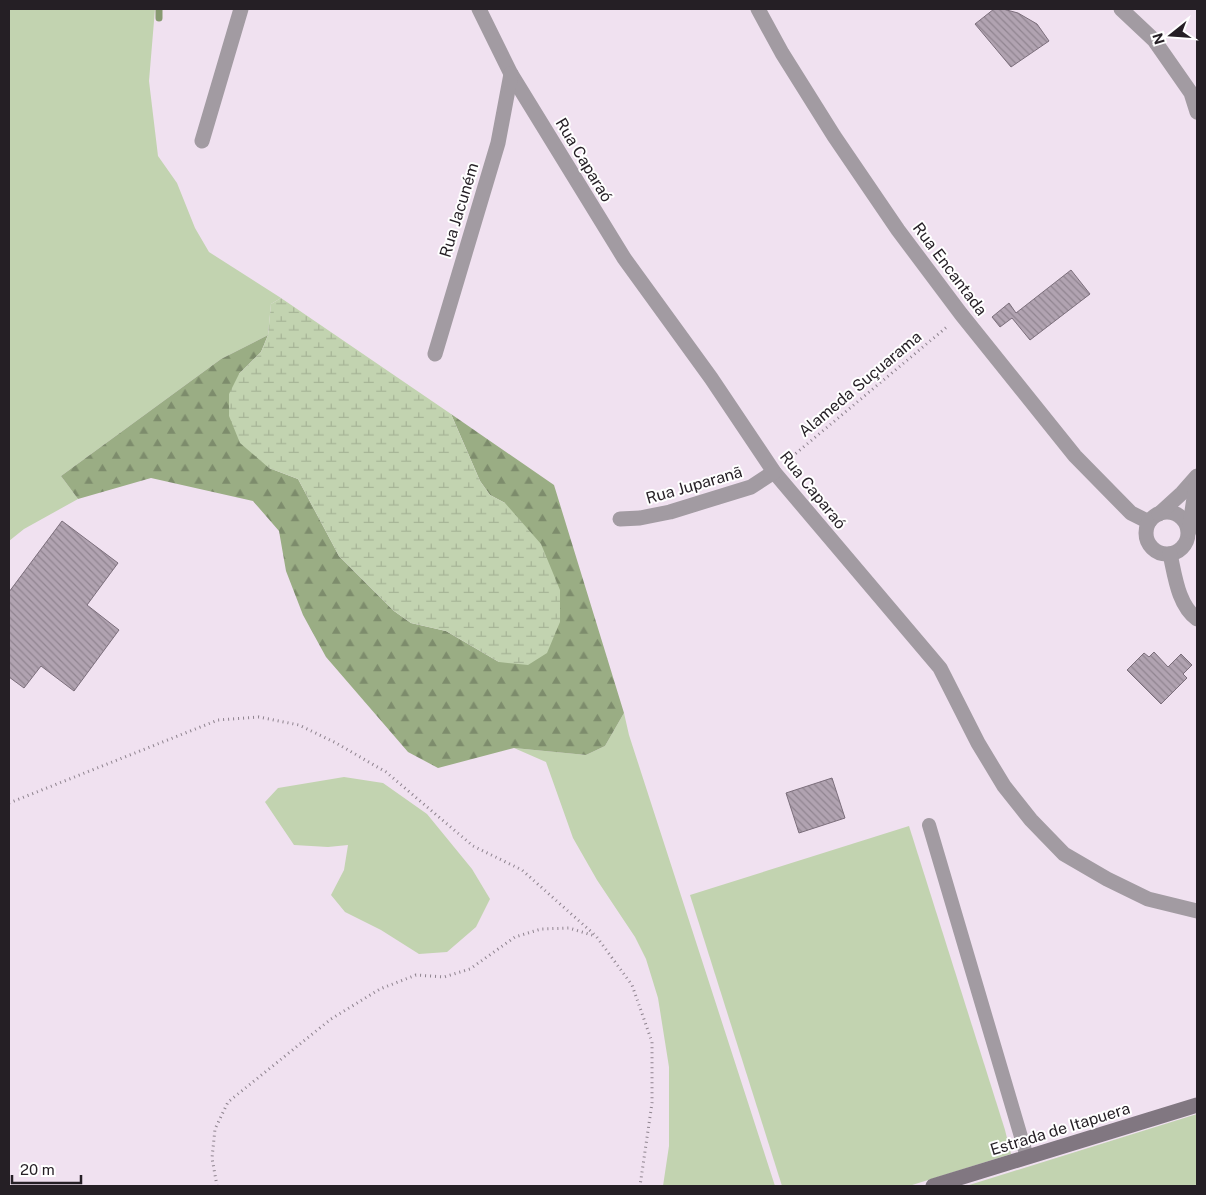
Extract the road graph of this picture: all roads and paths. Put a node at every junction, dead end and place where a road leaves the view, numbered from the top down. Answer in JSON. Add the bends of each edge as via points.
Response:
{"nodes":[{"id":1,"x":241,"y":9,"type":"edge"},
{"id":2,"x":479,"y":9,"type":"edge"},
{"id":3,"x":758,"y":9,"type":"edge"},
{"id":4,"x":1121,"y":9,"type":"edge"},
{"id":5,"x":512,"y":74,"type":"junction"},
{"id":6,"x":1194,"y":91,"type":"edge"},
{"id":7,"x":1197,"y":112,"type":"edge"},
{"id":8,"x":202,"y":141,"type":"dead end"},
{"id":9,"x":962,"y":314,"type":"junction"},
{"id":10,"x":435,"y":354,"type":"dead end"},
{"id":11,"x":774,"y":472,"type":"junction"},
{"id":12,"x":1197,"y":477,"type":"edge"},
{"id":13,"x":620,"y":518,"type":"dead end"},
{"id":14,"x":1154,"y":518,"type":"junction"},
{"id":15,"x":1189,"y":531,"type":"junction"},
{"id":16,"x":1170,"y":554,"type":"junction"},
{"id":17,"x":1197,"y":619,"type":"edge"},
{"id":18,"x":9,"y":803,"type":"edge"},
{"id":19,"x":928,"y":825,"type":"dead end"},
{"id":20,"x":1197,"y":911,"type":"edge"},
{"id":21,"x":596,"y":936,"type":"junction"},
{"id":22,"x":1197,"y":1105,"type":"edge"},
{"id":23,"x":1027,"y":1157,"type":"junction"},
{"id":24,"x":217,"y":1186,"type":"edge"},
{"id":25,"x":640,"y":1186,"type":"edge"},
{"id":26,"x":933,"y":1186,"type":"edge"}],
"edges":[{"from":1,"to":8,"type":"street"},
{"from":2,"to":5,"type":"street","name":"Rua Caparaó"},
{"from":3,"to":9,"type":"street","name":"Rua Encantada","via":[[834,136],[898,230]]},
{"from":4,"to":6,"type":"street","via":[[1154,40]]},
{"from":5,"to":10,"type":"street","name":"Rua Jacuném","via":[[498,143]]},
{"from":5,"to":11,"type":"street","name":"Rua Caparaó","via":[[624,258]]},
{"from":6,"to":7,"type":"street"},
{"from":9,"to":11,"type":"path","name":"Alameda Suçuarama"},
{"from":9,"to":14,"type":"street","name":"Rua Encantada","via":[[1075,456],[1131,513]]},
{"from":11,"to":13,"type":"street","name":"Rua Juparanã","via":[[751,487],[670,512]]},
{"from":11,"to":20,"type":"street","name":"Rua Caparaó","via":[[940,668],[982,750],[1004,786],[1031,820],[1064,854],[1107,879],[1148,899]]},
{"from":12,"to":14,"type":"street"},
{"from":12,"to":15,"type":"street"},
{"from":14,"to":15,"type":"street","via":[[1172,512],[1183,519]]},
{"from":14,"to":16,"type":"street","via":[[1146,534],[1150,545],[1159,552]]},
{"from":15,"to":16,"type":"street","via":[[1187,542]]},
{"from":16,"to":17,"type":"street","via":[[1179,593],[1191,615]]},
{"from":18,"to":21,"type":"path","via":[[218,720],[258,717],[299,725],[386,772],[474,846],[522,870]]},
{"from":19,"to":23,"type":"lane"},
{"from":21,"to":24,"type":"path","via":[[569,928],[541,929],[515,937],[470,969],[444,977],[416,976],[380,988],[331,1019],[228,1102],[215,1129],[212,1158]]},
{"from":21,"to":25,"type":"path","via":[[632,985],[652,1042],[652,1103]]},
{"from":22,"to":23,"type":"street","name":"Estrada de Itapuera"},
{"from":23,"to":26,"type":"street","name":"Estrada de Itapuera"}]}
